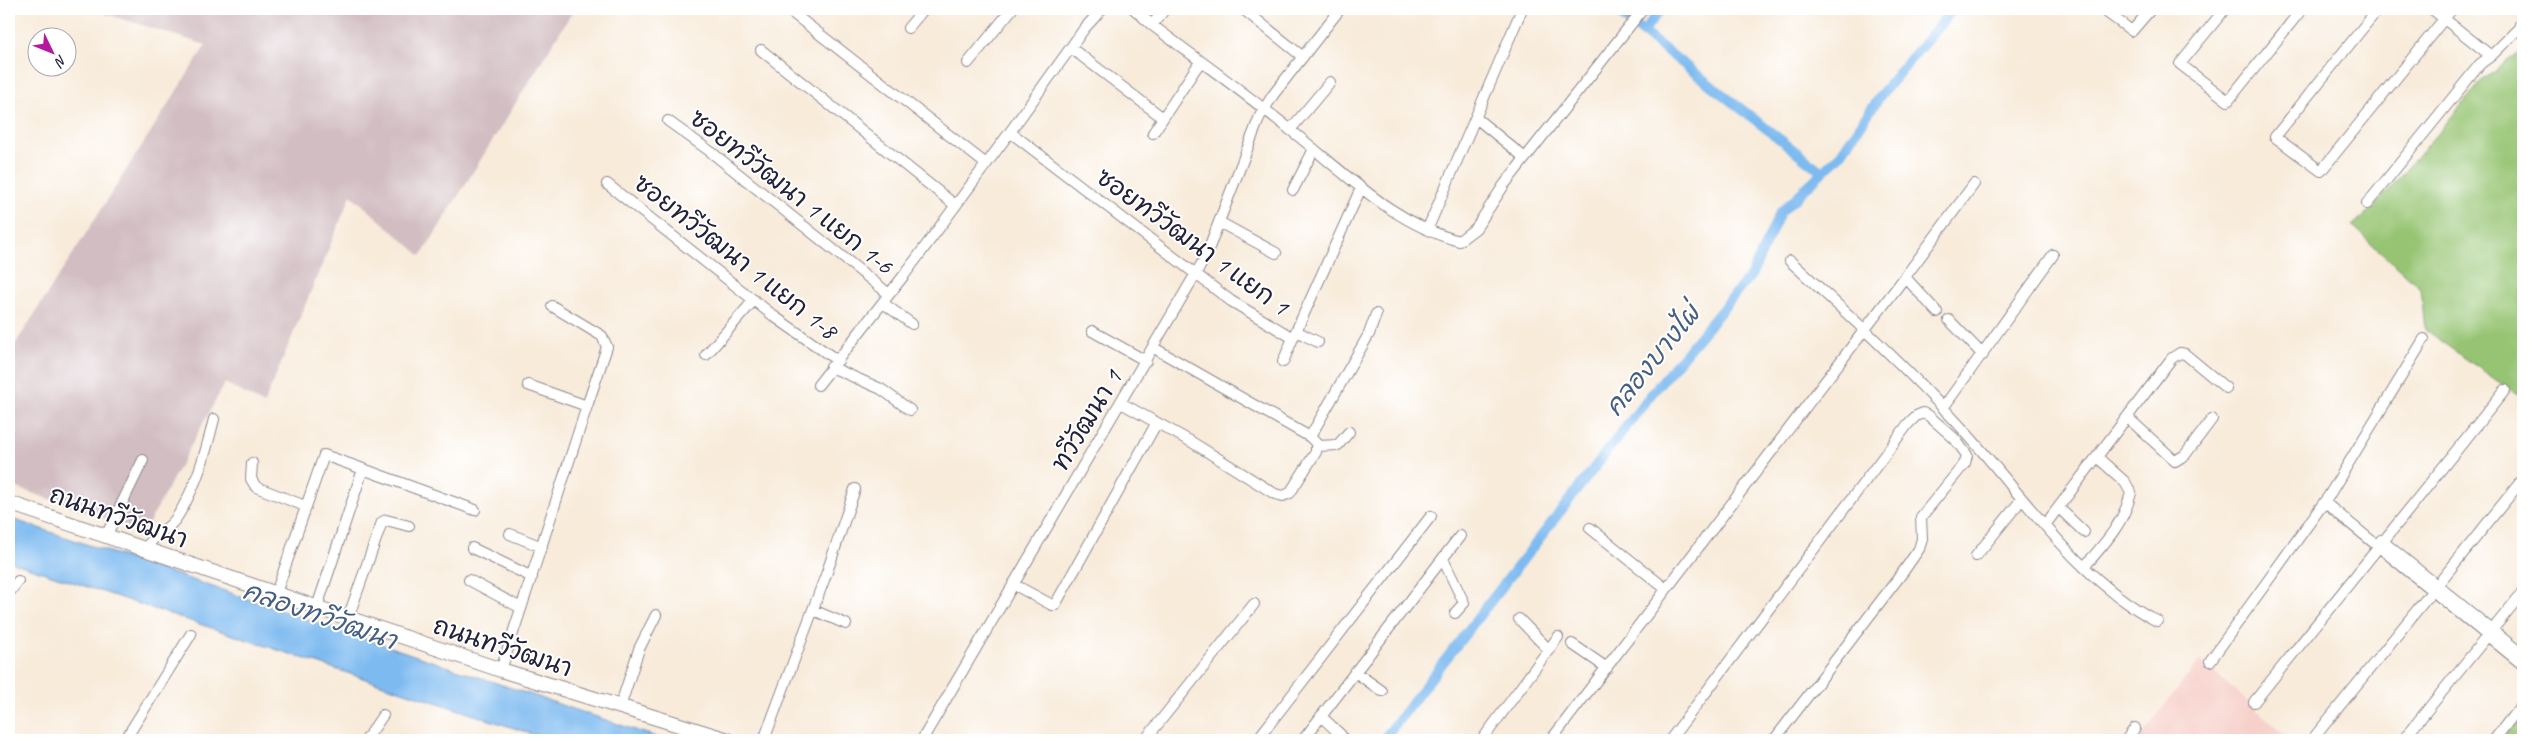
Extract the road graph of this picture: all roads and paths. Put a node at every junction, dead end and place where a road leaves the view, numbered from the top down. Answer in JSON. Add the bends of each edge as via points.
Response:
{"nodes":[{"id":1,"x":924,"y":9,"type":"edge"},
{"id":2,"x":1012,"y":9,"type":"edge"},
{"id":3,"x":1102,"y":9,"type":"edge"},
{"id":4,"x":1134,"y":9,"type":"edge"},
{"id":5,"x":1165,"y":9,"type":"edge"},
{"id":6,"x":1243,"y":9,"type":"edge"},
{"id":7,"x":1340,"y":9,"type":"edge"},
{"id":8,"x":1522,"y":9,"type":"edge"},
{"id":9,"x":1643,"y":9,"type":"edge"},
{"id":10,"x":2102,"y":9,"type":"edge"},
{"id":11,"x":2151,"y":9,"type":"edge"},
{"id":12,"x":2225,"y":9,"type":"edge"},
{"id":13,"x":2302,"y":9,"type":"edge"},
{"id":14,"x":2378,"y":9,"type":"edge"},
{"id":15,"x":2432,"y":9,"type":"edge"},
{"id":16,"x":2452,"y":9,"type":"edge"},
{"id":17,"x":790,"y":11,"type":"dead end"},
{"id":18,"x":2523,"y":15,"type":"edge"},
{"id":19,"x":2444,"y":18,"type":"junction"},
{"id":20,"x":1152,"y":25,"type":"junction"},
{"id":21,"x":908,"y":28,"type":"dead end"},
{"id":22,"x":2521,"y":28,"type":"edge"},
{"id":23,"x":1071,"y":48,"type":"junction"},
{"id":24,"x":761,"y":50,"type":"dead end"},
{"id":25,"x":2491,"y":56,"type":"junction"},
{"id":26,"x":1303,"y":57,"type":"junction"},
{"id":27,"x":1200,"y":62,"type":"junction"},
{"id":28,"x":968,"y":64,"type":"dead end"},
{"id":29,"x":1330,"y":82,"type":"dead end"},
{"id":30,"x":1265,"y":111,"type":"junction"},
{"id":31,"x":1163,"y":118,"type":"junction"},
{"id":32,"x":1476,"y":118,"type":"junction"},
{"id":33,"x":668,"y":121,"type":"dead end"},
{"id":34,"x":1290,"y":130,"type":"junction"},
{"id":35,"x":1010,"y":132,"type":"junction"},
{"id":36,"x":1153,"y":133,"type":"dead end"},
{"id":37,"x":1314,"y":149,"type":"junction"},
{"id":38,"x":1525,"y":158,"type":"junction"},
{"id":39,"x":986,"y":164,"type":"junction"},
{"id":40,"x":607,"y":184,"type":"dead end"},
{"id":41,"x":1974,"y":184,"type":"dead end"},
{"id":42,"x":1361,"y":188,"type":"junction"},
{"id":43,"x":1294,"y":190,"type":"dead end"},
{"id":44,"x":2367,"y":204,"type":"dead end"},
{"id":45,"x":955,"y":205,"type":"junction"},
{"id":46,"x":1219,"y":222,"type":"junction"},
{"id":47,"x":1428,"y":228,"type":"junction"},
{"id":48,"x":1276,"y":253,"type":"dead end"},
{"id":49,"x":2053,"y":256,"type":"dead end"},
{"id":50,"x":1790,"y":261,"type":"dead end"},
{"id":51,"x":1196,"y":274,"type":"junction"},
{"id":52,"x":1905,"y":277,"type":"junction"},
{"id":53,"x":886,"y":299,"type":"junction"},
{"id":54,"x":754,"y":300,"type":"junction"},
{"id":55,"x":552,"y":306,"type":"dead end"},
{"id":56,"x":1937,"y":312,"type":"dead end"},
{"id":57,"x":1376,"y":314,"type":"dead end"},
{"id":58,"x":1948,"y":320,"type":"dead end"},
{"id":59,"x":912,"y":324,"type":"dead end"},
{"id":60,"x":1865,"y":330,"type":"junction"},
{"id":61,"x":1092,"y":331,"type":"dead end"},
{"id":62,"x":1294,"y":334,"type":"junction"},
{"id":63,"x":2424,"y":339,"type":"dead end"},
{"id":64,"x":1318,"y":342,"type":"dead end"},
{"id":65,"x":1154,"y":348,"type":"junction"},
{"id":66,"x":706,"y":355,"type":"dead end"},
{"id":67,"x":1983,"y":355,"type":"junction"},
{"id":68,"x":1146,"y":361,"type":"junction"},
{"id":69,"x":1284,"y":362,"type":"dead end"},
{"id":70,"x":835,"y":364,"type":"junction"},
{"id":71,"x":528,"y":385,"type":"dead end"},
{"id":72,"x":818,"y":385,"type":"dead end"},
{"id":73,"x":2226,"y":388,"type":"dead end"},
{"id":74,"x":2505,"y":390,"type":"dead end"},
{"id":75,"x":1121,"y":403,"type":"junction"},
{"id":76,"x":587,"y":406,"type":"junction"},
{"id":77,"x":1943,"y":408,"type":"junction"},
{"id":78,"x":910,"y":410,"type":"dead end"},
{"id":79,"x":2127,"y":417,"type":"junction"},
{"id":80,"x":214,"y":419,"type":"dead end"},
{"id":81,"x":2212,"y":419,"type":"dead end"},
{"id":82,"x":1156,"y":424,"type":"junction"},
{"id":83,"x":1349,"y":432,"type":"dead end"},
{"id":84,"x":1314,"y":441,"type":"junction"},
{"id":85,"x":2097,"y":457,"type":"junction"},
{"id":86,"x":143,"y":460,"type":"dead end"},
{"id":87,"x":252,"y":463,"type":"dead end"},
{"id":88,"x":363,"y":469,"type":"junction"},
{"id":89,"x":2523,"y":479,"type":"edge"},
{"id":90,"x":854,"y":489,"type":"dead end"},
{"id":91,"x":2022,"y":499,"type":"junction"},
{"id":92,"x":2326,"y":500,"type":"junction"},
{"id":93,"x":9,"y":502,"type":"edge"},
{"id":94,"x":305,"y":506,"type":"junction"},
{"id":95,"x":2059,"y":508,"type":"junction"},
{"id":96,"x":475,"y":510,"type":"dead end"},
{"id":97,"x":1431,"y":516,"type":"dead end"},
{"id":98,"x":2045,"y":525,"type":"junction"},
{"id":99,"x":409,"y":526,"type":"dead end"},
{"id":100,"x":1590,"y":528,"type":"dead end"},
{"id":101,"x":2084,"y":532,"type":"dead end"},
{"id":102,"x":510,"y":534,"type":"dead end"},
{"id":103,"x":106,"y":536,"type":"junction"},
{"id":104,"x":1460,"y":536,"type":"dead end"},
{"id":105,"x":2380,"y":544,"type":"junction"},
{"id":106,"x":542,"y":547,"type":"junction"},
{"id":107,"x":472,"y":548,"type":"dead end"},
{"id":108,"x":145,"y":549,"type":"junction"},
{"id":109,"x":1976,"y":556,"type":"dead end"},
{"id":110,"x":1443,"y":559,"type":"junction"},
{"id":111,"x":2085,"y":566,"type":"junction"},
{"id":112,"x":532,"y":577,"type":"junction"},
{"id":113,"x":469,"y":580,"type":"dead end"},
{"id":114,"x":18,"y":581,"type":"dead end"},
{"id":115,"x":1013,"y":584,"type":"junction"},
{"id":116,"x":2434,"y":588,"type":"junction"},
{"id":117,"x":1666,"y":589,"type":"junction"},
{"id":118,"x":9,"y":592,"type":"edge"},
{"id":119,"x":2523,"y":592,"type":"edge"},
{"id":120,"x":276,"y":593,"type":"junction"},
{"id":121,"x":1254,"y":604,"type":"dead end"},
{"id":122,"x":317,"y":607,"type":"junction"},
{"id":123,"x":521,"y":608,"type":"junction"},
{"id":124,"x":813,"y":610,"type":"junction"},
{"id":125,"x":1455,"y":613,"type":"dead end"},
{"id":126,"x":656,"y":615,"type":"dead end"},
{"id":127,"x":348,"y":618,"type":"junction"},
{"id":128,"x":1519,"y":619,"type":"dead end"},
{"id":129,"x":2157,"y":622,"type":"dead end"},
{"id":130,"x":846,"y":624,"type":"dead end"},
{"id":131,"x":2490,"y":632,"type":"junction"},
{"id":132,"x":191,"y":634,"type":"dead end"},
{"id":133,"x":1558,"y":637,"type":"dead end"},
{"id":134,"x":1572,"y":644,"type":"dead end"},
{"id":135,"x":1549,"y":650,"type":"junction"},
{"id":136,"x":2523,"y":654,"type":"edge"},
{"id":137,"x":2210,"y":661,"type":"dead end"},
{"id":138,"x":2523,"y":665,"type":"edge"},
{"id":139,"x":1607,"y":668,"type":"junction"},
{"id":140,"x":501,"y":670,"type":"junction"},
{"id":141,"x":1355,"y":672,"type":"junction"},
{"id":142,"x":1382,"y":691,"type":"dead end"},
{"id":143,"x":2254,"y":702,"type":"dead end"},
{"id":144,"x":2523,"y":703,"type":"edge"},
{"id":145,"x":620,"y":707,"type":"junction"},
{"id":146,"x":383,"y":715,"type":"dead end"},
{"id":147,"x":1321,"y":716,"type":"junction"},
{"id":148,"x":2135,"y":728,"type":"dead end"},
{"id":149,"x":703,"y":737,"type":"edge"},
{"id":150,"x":1306,"y":739,"type":"edge"},
{"id":151,"x":125,"y":740,"type":"edge"},
{"id":152,"x":366,"y":740,"type":"edge"},
{"id":153,"x":728,"y":740,"type":"edge"},
{"id":154,"x":764,"y":740,"type":"edge"},
{"id":155,"x":922,"y":740,"type":"edge"},
{"id":156,"x":1145,"y":740,"type":"edge"},
{"id":157,"x":1257,"y":740,"type":"edge"},
{"id":158,"x":1342,"y":740,"type":"edge"},
{"id":159,"x":1482,"y":740,"type":"edge"},
{"id":160,"x":1552,"y":740,"type":"edge"},
{"id":161,"x":1670,"y":740,"type":"edge"},
{"id":162,"x":1774,"y":740,"type":"edge"},
{"id":163,"x":2126,"y":740,"type":"edge"},
{"id":164,"x":2312,"y":740,"type":"edge"},
{"id":165,"x":2403,"y":740,"type":"edge"},
{"id":166,"x":2494,"y":740,"type":"edge"}],
"edges":[{"from":1,"to":21,"type":"street"},
{"from":2,"to":28,"type":"street"},
{"from":3,"to":23,"type":"street"},
{"from":4,"to":20,"type":"street"},
{"from":5,"to":20,"type":"street"},
{"from":6,"to":26,"type":"street"},
{"from":7,"to":26,"type":"street","name":"ทวีวัฒนา 1"},
{"from":8,"to":32,"type":"street"},
{"from":9,"to":38,"type":"street"},
{"from":10,"to":11,"type":"street","via":[[2132,31]]},
{"from":12,"to":13,"type":"street","via":[[2180,64],[2228,101]]},
{"from":14,"to":19,"type":"street","via":[[2275,137],[2321,171]]},
{"from":15,"to":19,"type":"street"},
{"from":16,"to":19,"type":"street"},
{"from":17,"to":39,"type":"street"},
{"from":18,"to":22,"type":"street"},
{"from":19,"to":25,"type":"street"},
{"from":20,"to":27,"type":"street"},
{"from":22,"to":25,"type":"street"},
{"from":23,"to":31,"type":"street"},
{"from":23,"to":35,"type":"street"},
{"from":24,"to":45,"type":"street"},
{"from":25,"to":44,"type":"street","via":[[2480,64]]},
{"from":26,"to":30,"type":"street","name":"ทวีวัฒนา 1","via":[[1273,95]]},
{"from":27,"to":30,"type":"street"},
{"from":27,"to":31,"type":"street"},
{"from":29,"to":34,"type":"street"},
{"from":30,"to":34,"type":"street"},
{"from":30,"to":46,"type":"street","name":"ทวีวัฒนา 1","via":[[1251,135]]},
{"from":31,"to":36,"type":"street"},
{"from":32,"to":38,"type":"street"},
{"from":32,"to":47,"type":"street"},
{"from":33,"to":53,"type":"street","name":"ซอยทวีวัฒนา 1 แยก 1-6","via":[[711,152]]},
{"from":34,"to":37,"type":"street"},
{"from":35,"to":39,"type":"street"},
{"from":35,"to":51,"type":"street","name":"ซอยทวีวัฒนา 1 แยก 1"},
{"from":37,"to":42,"type":"street"},
{"from":37,"to":43,"type":"street"},
{"from":38,"to":47,"type":"street","via":[[1469,236],[1459,241]]},
{"from":39,"to":45,"type":"street"},
{"from":40,"to":54,"type":"street","name":"ซอยทวีวัฒนา 1 แยก 1-8"},
{"from":41,"to":52,"type":"street"},
{"from":42,"to":47,"type":"street","via":[[1399,214]]},
{"from":42,"to":62,"type":"street","name":"ซอยทวีวัฒนา 1 แยก 1"},
{"from":45,"to":53,"type":"street"},
{"from":46,"to":48,"type":"street"},
{"from":46,"to":51,"type":"street","name":"ทวีวัฒนา 1"},
{"from":49,"to":67,"type":"street"},
{"from":50,"to":60,"type":"street"},
{"from":51,"to":62,"type":"street","name":"ซอยทวีวัฒนา 1 แยก 1","via":[[1251,313]]},
{"from":51,"to":65,"type":"street","name":"ทวีวัฒนา 1"},
{"from":52,"to":56,"type":"street"},
{"from":52,"to":60,"type":"street"},
{"from":53,"to":59,"type":"street","name":"ซอยทวีวัฒนา 1 แยก 1-6"},
{"from":53,"to":70,"type":"street"},
{"from":54,"to":66,"type":"street"},
{"from":54,"to":70,"type":"street","name":"ซอยทวีวัฒนา 1 แยก 1-8"},
{"from":55,"to":76,"type":"street","via":[[605,340],[607,347]]},
{"from":57,"to":84,"type":"street"},
{"from":58,"to":67,"type":"street"},
{"from":60,"to":77,"type":"street"},
{"from":60,"to":117,"type":"street"},
{"from":61,"to":68,"type":"street"},
{"from":62,"to":64,"type":"street"},
{"from":62,"to":69,"type":"street"},
{"from":63,"to":92,"type":"street"},
{"from":65,"to":68,"type":"street","name":"ทวีวัฒนา 1"},
{"from":65,"to":84,"type":"street"},
{"from":67,"to":77,"type":"street"},
{"from":68,"to":75,"type":"street","name":"ทวีวัฒนา 1"},
{"from":70,"to":72,"type":"street"},
{"from":70,"to":78,"type":"street","name":"ซอยทวีวัฒนา 1 แยก 1-8","via":[[882,389]]},
{"from":71,"to":76,"type":"street"},
{"from":73,"to":79,"type":"street","via":[[2191,358],[2180,353],[2172,358]]},
{"from":74,"to":105,"type":"street"},
{"from":75,"to":82,"type":"street"},
{"from":75,"to":115,"type":"street","name":"ทวีวัฒนา 1"},
{"from":76,"to":106,"type":"street"},
{"from":77,"to":91,"type":"street"},
{"from":79,"to":81,"type":"street","via":[[2174,461],[2185,455]]},
{"from":79,"to":85,"type":"street"},
{"from":80,"to":108,"type":"street","via":[[200,469],[177,518],[152,538]]},
{"from":82,"to":84,"type":"street","via":[[1283,496],[1290,493],[1316,452]]},
{"from":82,"to":115,"type":"street","via":[[1055,605]]},
{"from":83,"to":84,"type":"street","via":[[1338,445]]},
{"from":85,"to":95,"type":"street"},
{"from":85,"to":111,"type":"street","via":[[2125,482],[2131,493],[2123,517],[2112,535]]},
{"from":86,"to":103,"type":"street"},
{"from":87,"to":94,"type":"street","via":[[251,478],[256,487]]},
{"from":88,"to":94,"type":"street","via":[[324,456]]},
{"from":88,"to":96,"type":"street"},
{"from":88,"to":122,"type":"street"},
{"from":89,"to":116,"type":"street"},
{"from":90,"to":124,"type":"street"},
{"from":91,"to":98,"type":"street"},
{"from":91,"to":109,"type":"street"},
{"from":92,"to":105,"type":"street"},
{"from":92,"to":137,"type":"street"},
{"from":93,"to":103,"type":"main road","name":"ถนนทวีวัฒนา"},
{"from":94,"to":120,"type":"street"},
{"from":95,"to":98,"type":"street"},
{"from":95,"to":101,"type":"street"},
{"from":97,"to":157,"type":"street"},
{"from":98,"to":111,"type":"street"},
{"from":99,"to":127,"type":"street","via":[[386,520],[382,522]]},
{"from":100,"to":117,"type":"street"},
{"from":102,"to":106,"type":"street"},
{"from":103,"to":108,"type":"main road","name":"ถนนทวีวัฒนา"},
{"from":104,"to":110,"type":"street"},
{"from":105,"to":116,"type":"street"},
{"from":105,"to":143,"type":"street"},
{"from":106,"to":112,"type":"street"},
{"from":107,"to":112,"type":"street"},
{"from":108,"to":120,"type":"main road","name":"ถนนทวีวัฒนา"},
{"from":110,"to":125,"type":"street","via":[[1464,603]]},
{"from":110,"to":141,"type":"street"},
{"from":111,"to":129,"type":"street","via":[[2118,596]]},
{"from":112,"to":123,"type":"street"},
{"from":113,"to":123,"type":"street"},
{"from":114,"to":118,"type":"street"},
{"from":115,"to":155,"type":"street","name":"ทวีวัฒนา 1"},
{"from":116,"to":131,"type":"street"},
{"from":116,"to":164,"type":"street"},
{"from":117,"to":139,"type":"street"},
{"from":119,"to":131,"type":"street"},
{"from":120,"to":122,"type":"main road","name":"ถนนทวีวัฒนา"},
{"from":121,"to":156,"type":"street"},
{"from":122,"to":127,"type":"main road","name":"ถนนทวีวัฒนา"},
{"from":123,"to":140,"type":"street"},
{"from":124,"to":130,"type":"street"},
{"from":124,"to":154,"type":"street"},
{"from":126,"to":145,"type":"street","via":[[639,649]]},
{"from":127,"to":140,"type":"main road","name":"ถนนทวีวัฒนา"},
{"from":128,"to":135,"type":"street"},
{"from":131,"to":136,"type":"street"},
{"from":131,"to":138,"type":"street"},
{"from":131,"to":165,"type":"street"},
{"from":132,"to":151,"type":"street"},
{"from":133,"to":135,"type":"street"},
{"from":134,"to":139,"type":"street"},
{"from":135,"to":159,"type":"street"},
{"from":139,"to":160,"type":"street"},
{"from":140,"to":145,"type":"main road","name":"ถนนทวีวัฒนา"},
{"from":141,"to":142,"type":"street"},
{"from":141,"to":147,"type":"street"},
{"from":144,"to":166,"type":"street"},
{"from":145,"to":149,"type":"main road","name":"ถนนทวีวัฒนา"},
{"from":146,"to":152,"type":"street"},
{"from":147,"to":150,"type":"street"},
{"from":147,"to":158,"type":"street","via":[[1341,735]]},
{"from":148,"to":163,"type":"street"},
{"from":149,"to":153,"type":"main road","name":"ถนนทวีวัฒนา"},
{"from":161,"to":162,"type":"street","via":[[1908,424],[1923,413],[1963,448],[1967,455],[1965,463],[1922,517],[1919,549]]}]}
